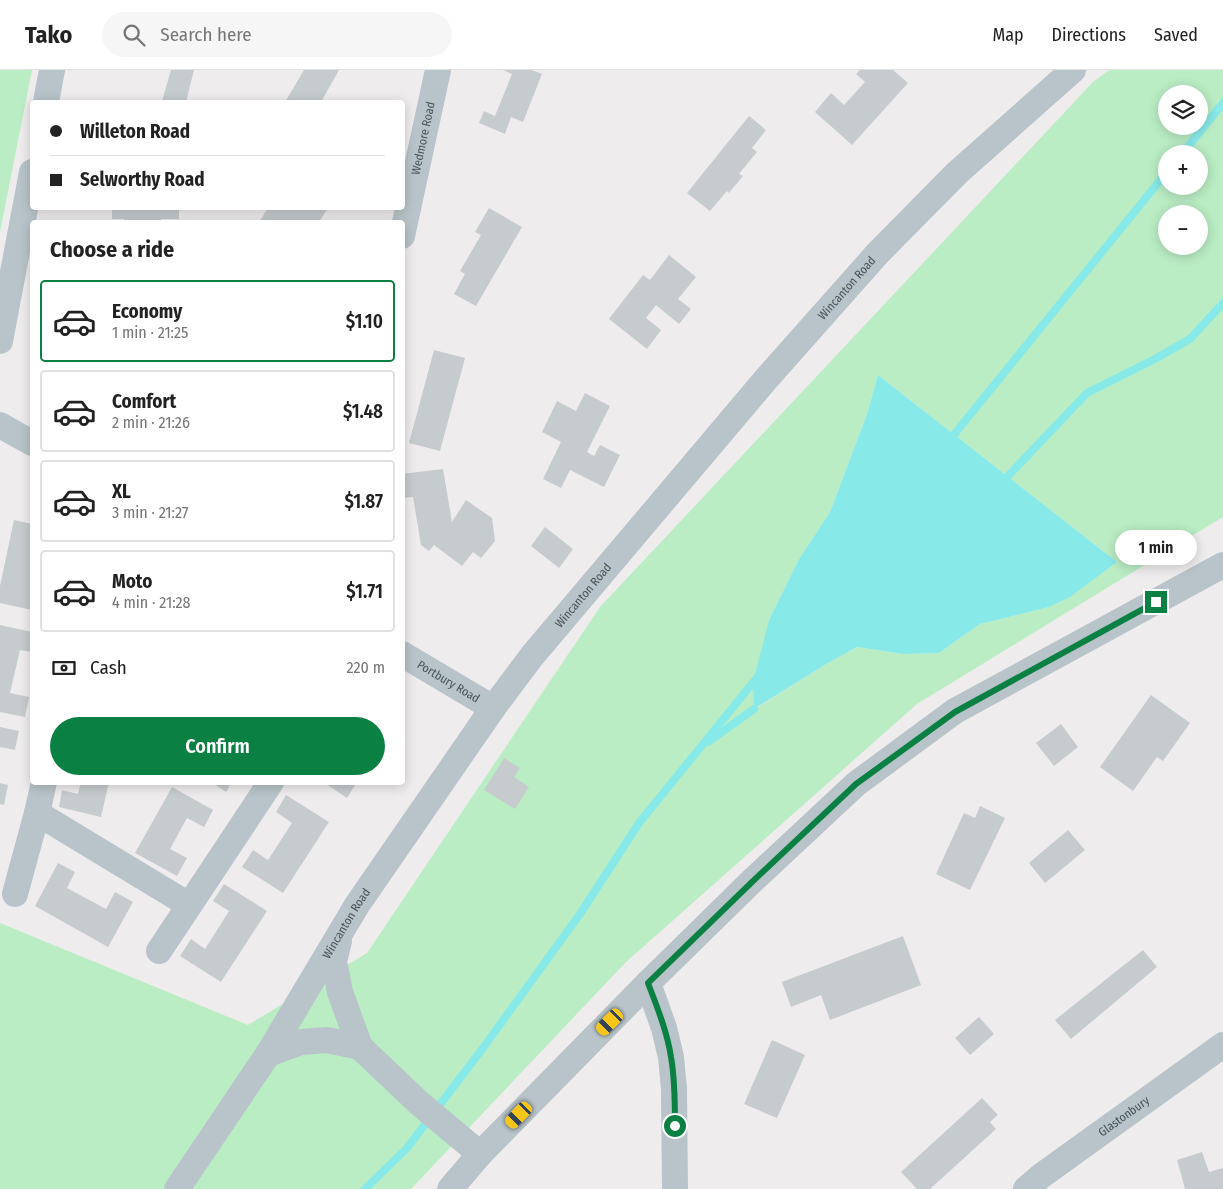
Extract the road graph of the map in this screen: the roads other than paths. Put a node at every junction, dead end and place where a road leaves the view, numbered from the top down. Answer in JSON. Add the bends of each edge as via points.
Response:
{"nodes":[{"id":1,"x":52,"y":70,"type":"edge"},
{"id":2,"x":438,"y":70,"type":"edge"},
{"id":3,"x":1073,"y":70,"type":"edge"},
{"id":4,"x":46,"y":100,"type":"edge"},
{"id":5,"x":30,"y":183,"type":"edge"},
{"id":6,"x":405,"y":222,"type":"edge"},
{"id":7,"x":0,"y":341,"type":"edge"},
{"id":8,"x":0,"y":425,"type":"edge"},
{"id":9,"x":30,"y":442,"type":"edge"},
{"id":10,"x":1223,"y":565,"type":"edge"},
{"id":11,"x":405,"y":656,"type":"edge"},
{"id":12,"x":493,"y":708,"type":"junction"},
{"id":13,"x":43,"y":785,"type":"edge"},
{"id":14,"x":269,"y":785,"type":"edge"},
{"id":15,"x":37,"y":813,"type":"junction"},
{"id":16,"x":15,"y":894,"type":"dead end"},
{"id":17,"x":189,"y":905,"type":"junction"},
{"id":18,"x":342,"y":930,"type":"junction"},
{"id":19,"x":159,"y":951,"type":"dead end"},
{"id":20,"x":648,"y":983,"type":"junction"},
{"id":21,"x":1223,"y":1044,"type":"edge"},
{"id":22,"x":360,"y":1047,"type":"junction"},
{"id":23,"x":268,"y":1054,"type":"junction"},
{"id":24,"x":480,"y":1154,"type":"junction"},
{"id":25,"x":177,"y":1189,"type":"edge"},
{"id":26,"x":450,"y":1189,"type":"edge"},
{"id":27,"x":675,"y":1189,"type":"edge"},
{"id":28,"x":1026,"y":1189,"type":"edge"}],
"edges":[{"from":1,"to":4,"type":"street"},
{"from":2,"to":6,"type":"street","name":"Wedmore Road"},
{"from":3,"to":12,"type":"street","name":"Wincanton Road","via":[[957,173],[878,254],[754,393],[532,656]]},
{"from":5,"to":7,"type":"street"},
{"from":8,"to":9,"type":"street"},
{"from":10,"to":20,"type":"street","via":[[955,712],[910,744],[856,784]]},
{"from":11,"to":12,"type":"street","name":"Portbury Road"},
{"from":12,"to":18,"type":"street","name":"Wincanton Road"},
{"from":13,"to":15,"type":"street"},
{"from":14,"to":17,"type":"street"},
{"from":15,"to":16,"type":"street"},
{"from":15,"to":17,"type":"street"},
{"from":17,"to":19,"type":"street"},
{"from":18,"to":22,"type":"street","via":[[334,961],[340,992]]},
{"from":18,"to":23,"type":"street","name":"Wincanton Road"},
{"from":20,"to":24,"type":"street"},
{"from":20,"to":27,"type":"street","via":[[671,1057]]},
{"from":21,"to":28,"type":"street","name":"Glastonbury"},
{"from":22,"to":23,"type":"street","via":[[327,1040],[301,1042]]},
{"from":22,"to":24,"type":"street","via":[[419,1103]]},
{"from":23,"to":25,"type":"street","name":"Wincanton Road"},
{"from":24,"to":26,"type":"street"}]}
